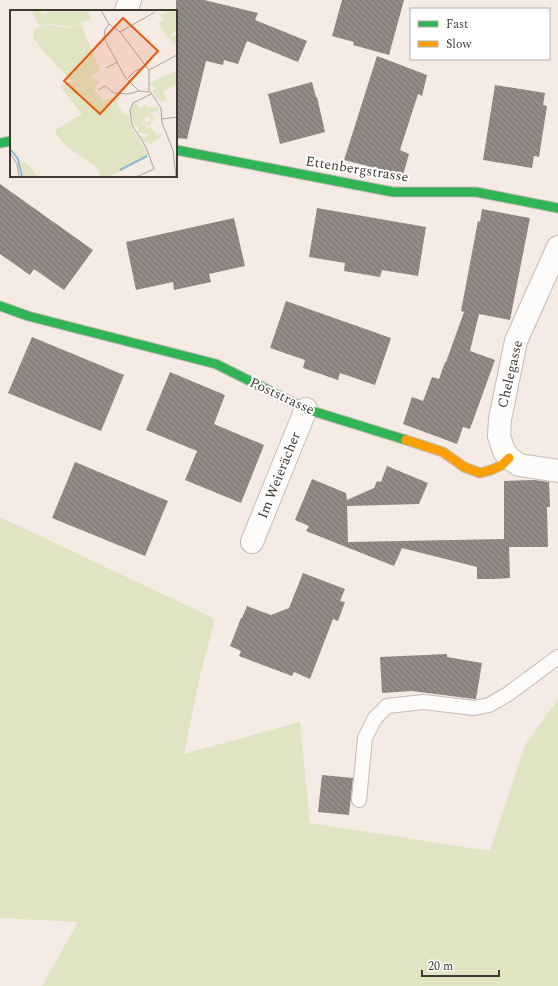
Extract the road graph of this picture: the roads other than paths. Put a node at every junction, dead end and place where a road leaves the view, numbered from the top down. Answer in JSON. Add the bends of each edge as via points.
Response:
{"nodes":[{"id":1,"x":130,"y":0,"type":"edge"},
{"id":2,"x":126,"y":10,"type":"edge"},
{"id":3,"x":10,"y":141,"type":"edge"},
{"id":4,"x":0,"y":143,"type":"edge"},
{"id":5,"x":177,"y":150,"type":"edge"},
{"id":6,"x":558,"y":208,"type":"edge"},
{"id":7,"x":558,"y":247,"type":"edge"},
{"id":8,"x":0,"y":306,"type":"edge"},
{"id":9,"x":306,"y":409,"type":"junction"},
{"id":10,"x":509,"y":458,"type":"junction"},
{"id":11,"x":558,"y":471,"type":"edge"},
{"id":12,"x":252,"y":542,"type":"dead end"},
{"id":13,"x":558,"y":657,"type":"edge"},
{"id":14,"x":359,"y":800,"type":"dead end"}],
"edges":[{"from":1,"to":2,"type":"street"},
{"from":3,"to":4,"type":"street"},
{"from":5,"to":6,"type":"street","name":"Ettenbergstrasse","via":[[393,192],[476,192]]},
{"from":7,"to":10,"type":"street","name":"Chelegasse","via":[[516,342],[500,419],[499,436]]},
{"from":8,"to":9,"type":"street","name":"Poststrasse","via":[[28,316],[216,364]]},
{"from":9,"to":10,"type":"street","name":"Poststrasse","via":[[443,452],[464,467],[480,473],[502,464]]},
{"from":9,"to":12,"type":"street","name":"Im Weierächer"},
{"from":10,"to":11,"type":"street","via":[[519,464]]},
{"from":13,"to":14,"type":"lane","via":[[508,694],[489,704],[474,708],[424,702],[387,706],[375,718],[365,738]]}]}
